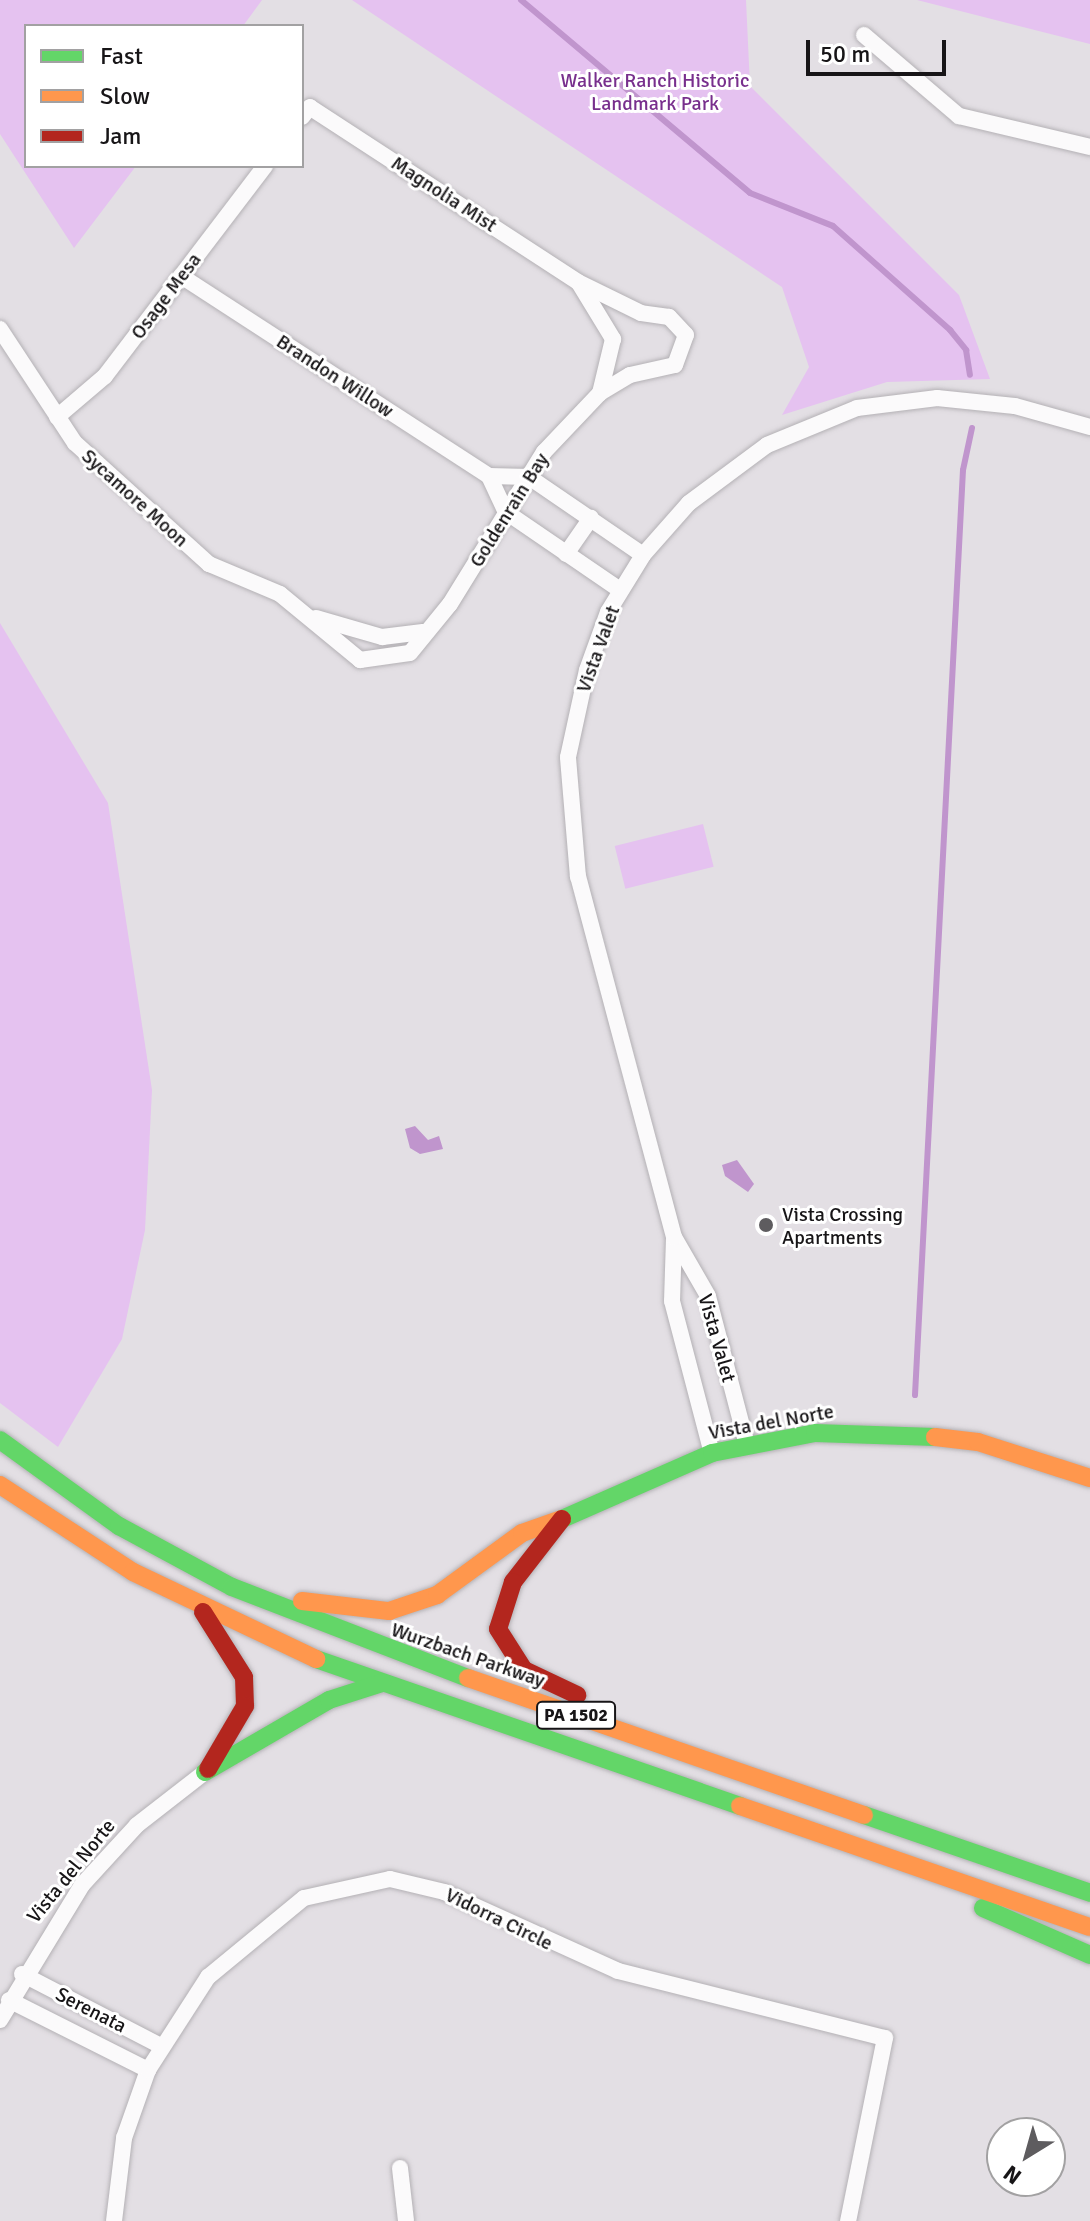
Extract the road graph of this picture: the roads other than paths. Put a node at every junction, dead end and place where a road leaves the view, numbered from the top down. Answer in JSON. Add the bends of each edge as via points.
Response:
{"nodes":[{"id":1,"x":864,"y":35,"type":"dead end"},
{"id":2,"x":306,"y":112,"type":"edge"},
{"id":3,"x":1090,"y":147,"type":"edge"},
{"id":4,"x":263,"y":168,"type":"edge"},
{"id":5,"x":181,"y":276,"type":"junction"},
{"id":6,"x":578,"y":282,"type":"junction"},
{"id":7,"x":0,"y":329,"type":"edge"},
{"id":8,"x":600,"y":393,"type":"junction"},
{"id":9,"x":57,"y":417,"type":"junction"},
{"id":10,"x":1090,"y":427,"type":"edge"},
{"id":11,"x":489,"y":476,"type":"junction"},
{"id":12,"x":529,"y":477,"type":"junction"},
{"id":13,"x":506,"y":512,"type":"junction"},
{"id":14,"x":591,"y":518,"type":"junction"},
{"id":15,"x":566,"y":554,"type":"junction"},
{"id":16,"x":643,"y":555,"type":"junction"},
{"id":17,"x":620,"y":590,"type":"junction"},
{"id":18,"x":314,"y":618,"type":"junction"},
{"id":19,"x":423,"y":632,"type":"junction"},
{"id":20,"x":674,"y":1237,"type":"junction"},
{"id":21,"x":0,"y":1440,"type":"edge"},
{"id":22,"x":747,"y":1445,"type":"junction"},
{"id":23,"x":712,"y":1453,"type":"junction"},
{"id":24,"x":1090,"y":1478,"type":"edge"},
{"id":25,"x":0,"y":1485,"type":"edge"},
{"id":26,"x":562,"y":1519,"type":"junction"},
{"id":27,"x":232,"y":1587,"type":"junction"},
{"id":28,"x":199,"y":1607,"type":"junction"},
{"id":29,"x":382,"y":1683,"type":"junction"},
{"id":30,"x":205,"y":1772,"type":"junction"},
{"id":31,"x":821,"y":1835,"type":"junction"},
{"id":32,"x":923,"y":1837,"type":"junction"},
{"id":33,"x":1090,"y":1893,"type":"edge"},
{"id":34,"x":1090,"y":1927,"type":"edge"},
{"id":35,"x":1090,"y":1955,"type":"edge"},
{"id":36,"x":22,"y":1974,"type":"junction"},
{"id":37,"x":9,"y":2000,"type":"junction"},
{"id":38,"x":95,"y":2012,"type":"junction"},
{"id":39,"x":0,"y":2020,"type":"edge"},
{"id":40,"x":83,"y":2038,"type":"junction"},
{"id":41,"x":161,"y":2046,"type":"junction"},
{"id":42,"x":148,"y":2070,"type":"junction"},
{"id":43,"x":400,"y":2168,"type":"dead end"},
{"id":44,"x":114,"y":2221,"type":"edge"},
{"id":45,"x":406,"y":2221,"type":"edge"},
{"id":46,"x":848,"y":2221,"type":"edge"}],
"edges":[{"from":1,"to":3,"type":"street","via":[[959,116]]},
{"from":2,"to":6,"type":"street","name":"Magnolia Mist"},
{"from":4,"to":5,"type":"street","name":"Osage Mesa"},
{"from":5,"to":9,"type":"street","name":"Osage Mesa","via":[[105,376]]},
{"from":5,"to":11,"type":"street","name":"Brandon Willow"},
{"from":6,"to":8,"type":"street","name":"Magnolia Mist","via":[[613,339]]},
{"from":6,"to":8,"type":"street","name":"Magnolia Mist","via":[[641,313],[669,317],[686,335],[675,365],[630,375]]},
{"from":7,"to":9,"type":"street","name":"Sycamore Moon"},
{"from":8,"to":12,"type":"street","name":"Goldenrain Bay"},
{"from":9,"to":18,"type":"street","name":"Sycamore Moon","via":[[92,461],[209,564],[264,585]]},
{"from":10,"to":16,"type":"street","name":"Vista Valet","via":[[974,401],[857,408],[739,463]]},
{"from":11,"to":12,"type":"street"},
{"from":11,"to":13,"type":"street"},
{"from":12,"to":13,"type":"street","name":"Goldenrain Bay"},
{"from":12,"to":14,"type":"street"},
{"from":13,"to":15,"type":"street"},
{"from":13,"to":19,"type":"street","name":"Goldenrain Bay","via":[[450,604]]},
{"from":14,"to":15,"type":"street"},
{"from":14,"to":16,"type":"street"},
{"from":15,"to":17,"type":"street"},
{"from":16,"to":17,"type":"street","name":"Vista Valet"},
{"from":17,"to":20,"type":"street","name":"Vista Valet","via":[[579,700],[567,797],[578,877]]},
{"from":18,"to":19,"type":"street","name":"Sycamore Moon","via":[[382,637]]},
{"from":18,"to":19,"type":"street","name":"Sycamore Moon","via":[[345,652],[374,663],[410,653]]},
{"from":20,"to":22,"type":"street","name":"Vista Valet","via":[[708,1296]]},
{"from":20,"to":23,"type":"street","name":"Vista Valet","via":[[672,1301]]},
{"from":21,"to":27,"type":"main road","name":"Wurzbach Parkway","number":"PA 1502","via":[[172,1559]]},
{"from":22,"to":23,"type":"main road","name":"Vista del Norte"},
{"from":22,"to":24,"type":"main road","name":"Vista del Norte","via":[[815,1433],[931,1434],[1021,1452]]},
{"from":23,"to":26,"type":"main road","name":"Vista del Norte"},
{"from":25,"to":28,"type":"main road","number":"PA 1502"},
{"from":26,"to":27,"type":"main road","name":"Vista del Norte","via":[[522,1533],[437,1595],[389,1611],[347,1610]]},
{"from":26,"to":32,"type":"main road","via":[[501,1606],[502,1642],[524,1670],[828,1788]]},
{"from":27,"to":32,"type":"main road","name":"Wurzbach Parkway","number":"PA 1502","via":[[389,1651]]},
{"from":28,"to":29,"type":"main road","number":"PA 1502"},
{"from":28,"to":30,"type":"main road","via":[[228,1645],[245,1692],[233,1737]]},
{"from":29,"to":30,"type":"main road","via":[[329,1700]]},
{"from":29,"to":31,"type":"main road","number":"PA 1502"},
{"from":30,"to":36,"type":"street","name":"Vista del Norte","via":[[111,1852]]},
{"from":31,"to":34,"type":"main road","number":"PA 1502"},
{"from":31,"to":35,"type":"main road"},
{"from":32,"to":33,"type":"main road","name":"Wurzbach Parkway","number":"PA 1502"},
{"from":36,"to":37,"type":"street","name":"Vista del Norte"},
{"from":36,"to":38,"type":"street","name":"Serenata"},
{"from":37,"to":39,"type":"street","name":"Vista del Norte"},
{"from":37,"to":40,"type":"street","name":"Serenata"},
{"from":38,"to":40,"type":"street"},
{"from":38,"to":41,"type":"street","name":"Serenata"},
{"from":40,"to":42,"type":"street","name":"Serenata"},
{"from":41,"to":42,"type":"street","name":"Vidorra Circle"},
{"from":41,"to":46,"type":"street","name":"Vidorra Circle","via":[[208,1977],[276,1914],[333,1886],[390,1879],[444,1892],[618,1971],[885,2038]]},
{"from":42,"to":44,"type":"street","name":"Vidorra Circle","via":[[124,2138]]},
{"from":43,"to":45,"type":"street"}]}
